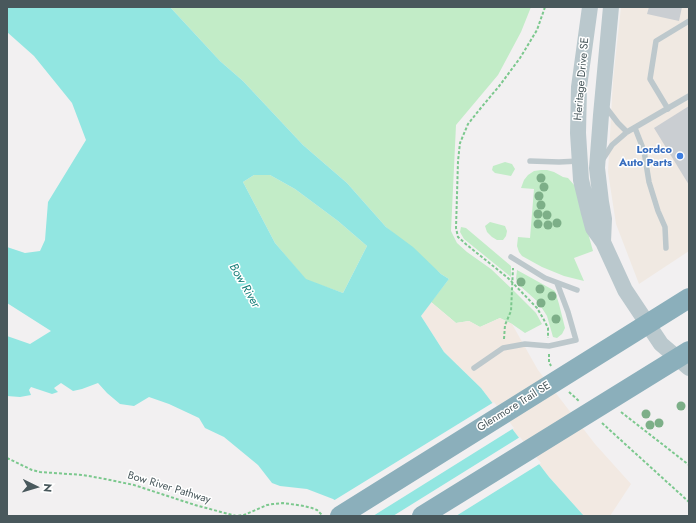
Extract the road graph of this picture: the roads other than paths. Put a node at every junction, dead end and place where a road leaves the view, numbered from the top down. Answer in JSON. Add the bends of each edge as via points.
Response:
{"nodes":[{"id":1,"x":590,"y":7,"type":"edge"},
{"id":2,"x":611,"y":7,"type":"edge"},
{"id":3,"x":689,"y":21,"type":"edge"},
{"id":4,"x":689,"y":96,"type":"edge"},
{"id":5,"x":602,"y":101,"type":"junction"},
{"id":6,"x":668,"y":109,"type":"junction"},
{"id":7,"x":635,"y":128,"type":"junction"},
{"id":8,"x":627,"y":132,"type":"junction"},
{"id":9,"x":579,"y":161,"type":"junction"},
{"id":10,"x":530,"y":162,"type":"dead end"},
{"id":11,"x":597,"y":168,"type":"junction"},
{"id":12,"x":603,"y":242,"type":"junction"},
{"id":13,"x":666,"y":248,"type":"dead end"},
{"id":14,"x":513,"y":258,"type":"road end"},
{"id":15,"x":557,"y":283,"type":"junction"},
{"id":16,"x":577,"y":290,"type":"dead end"},
{"id":17,"x":689,"y":298,"type":"edge"},
{"id":18,"x":689,"y":351,"type":"edge"},
{"id":19,"x":474,"y":368,"type":"dead end"},
{"id":20,"x":689,"y":368,"type":"edge"},
{"id":21,"x":340,"y":516,"type":"edge"},
{"id":22,"x":422,"y":516,"type":"edge"}],
"edges":[{"from":1,"to":9,"type":"main road","name":"Heritage Drive SE","via":[[579,87]]},
{"from":2,"to":5,"type":"main road","name":"Heritage Drive SE"},
{"from":3,"to":6,"type":"lane","via":[[656,41],[650,79]]},
{"from":4,"to":6,"type":"lane"},
{"from":5,"to":8,"type":"lane"},
{"from":5,"to":11,"type":"main road","name":"Heritage Drive SE"},
{"from":6,"to":7,"type":"lane"},
{"from":7,"to":8,"type":"lane"},
{"from":7,"to":13,"type":"lane","via":[[644,151],[649,182],[665,227]]},
{"from":8,"to":11,"type":"lane","via":[[612,145]]},
{"from":9,"to":10,"type":"lane"},
{"from":9,"to":12,"type":"main road","name":"Heritage Drive SE","via":[[589,213],[594,228]]},
{"from":11,"to":12,"type":"main road","name":"Heritage Drive SE","via":[[604,220]]},
{"from":12,"to":20,"type":"main road","name":"Heritage Drive SE","via":[[625,290],[661,344]]},
{"from":14,"to":15,"type":"lane"},
{"from":15,"to":16,"type":"lane"},
{"from":15,"to":19,"type":"lane","via":[[576,340],[549,346],[525,344],[503,348]]},
{"from":17,"to":21,"type":"highway","name":"Glenmore Trail SE"},
{"from":18,"to":22,"type":"highway"}]}
